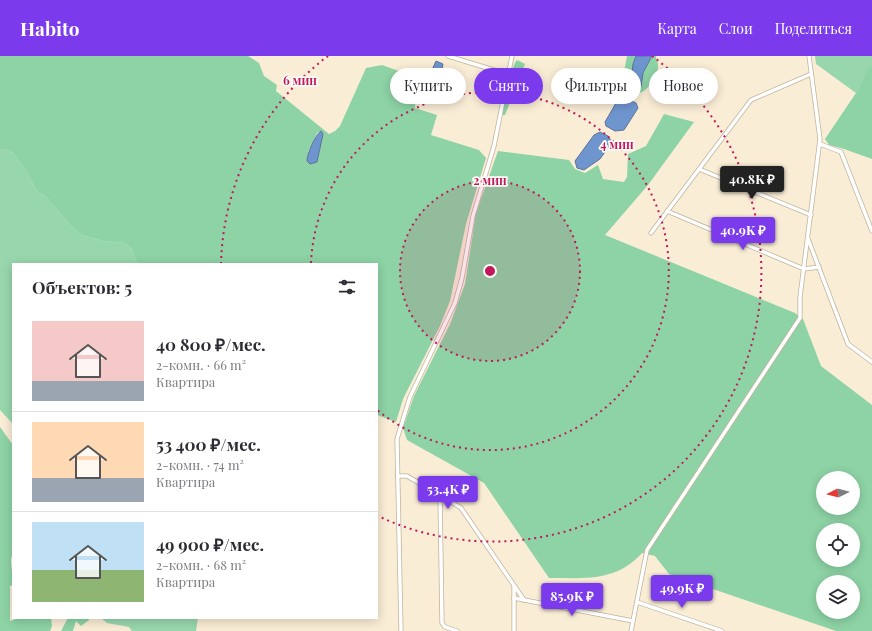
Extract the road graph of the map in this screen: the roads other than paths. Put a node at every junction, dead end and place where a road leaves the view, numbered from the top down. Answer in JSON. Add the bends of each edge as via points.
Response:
{"nodes":[{"id":1,"x":448,"y":56,"type":"edge"},
{"id":2,"x":512,"y":56,"type":"edge"},
{"id":3,"x":809,"y":56,"type":"edge"},
{"id":4,"x":487,"y":68,"type":"edge"},
{"id":5,"x":509,"y":68,"type":"edge"},
{"id":6,"x":811,"y":74,"type":"junction"},
{"id":7,"x":502,"y":104,"type":"edge"},
{"id":8,"x":820,"y":144,"type":"junction"},
{"id":9,"x":699,"y":170,"type":"junction"},
{"id":10,"x":667,"y":211,"type":"junction"},
{"id":11,"x":811,"y":215,"type":"junction"},
{"id":12,"x":872,"y":231,"type":"edge"},
{"id":13,"x":651,"y":233,"type":"dead end"},
{"id":14,"x":808,"y":238,"type":"junction"},
{"id":15,"x":819,"y":267,"type":"junction"},
{"id":16,"x":804,"y":269,"type":"junction"},
{"id":17,"x":872,"y":362,"type":"edge"},
{"id":18,"x":398,"y":476,"type":"junction"},
{"id":19,"x":440,"y":495,"type":"junction"},
{"id":20,"x":514,"y":585,"type":"junction"},
{"id":21,"x":514,"y":598,"type":"junction"},
{"id":22,"x":524,"y":600,"type":"junction"},
{"id":23,"x":637,"y":602,"type":"junction"},
{"id":24,"x":633,"y":621,"type":"junction"},
{"id":25,"x":401,"y":631,"type":"edge"},
{"id":26,"x":457,"y":631,"type":"edge"},
{"id":27,"x":514,"y":631,"type":"edge"},
{"id":28,"x":631,"y":631,"type":"edge"},
{"id":29,"x":722,"y":631,"type":"edge"}],
"edges":[{"from":1,"to":4,"type":"street"},
{"from":2,"to":5,"type":"street"},
{"from":3,"to":6,"type":"street"},
{"from":6,"to":8,"type":"street"},
{"from":6,"to":9,"type":"street","via":[[751,100]]},
{"from":7,"to":18,"type":"street","via":[[494,146],[473,216],[455,303],[420,372],[400,426],[396,450]]},
{"from":8,"to":11,"type":"street"},
{"from":8,"to":12,"type":"street","via":[[841,152]]},
{"from":9,"to":10,"type":"street"},
{"from":9,"to":11,"type":"street"},
{"from":10,"to":13,"type":"street"},
{"from":10,"to":16,"type":"street"},
{"from":11,"to":14,"type":"street"},
{"from":14,"to":15,"type":"street"},
{"from":14,"to":16,"type":"street"},
{"from":15,"to":16,"type":"street"},
{"from":15,"to":17,"type":"street","via":[[848,344]]},
{"from":16,"to":23,"type":"street","via":[[800,318],[687,492],[648,547]]},
{"from":18,"to":19,"type":"street","via":[[407,476]]},
{"from":18,"to":25,"type":"street"},
{"from":19,"to":20,"type":"street","via":[[460,508]]},
{"from":19,"to":26,"type":"street","via":[[442,624]]},
{"from":20,"to":21,"type":"street"},
{"from":20,"to":22,"type":"street"},
{"from":21,"to":22,"type":"street"},
{"from":21,"to":27,"type":"street"},
{"from":22,"to":24,"type":"street"},
{"from":23,"to":24,"type":"street"},
{"from":23,"to":29,"type":"street"},
{"from":24,"to":28,"type":"street"}]}
